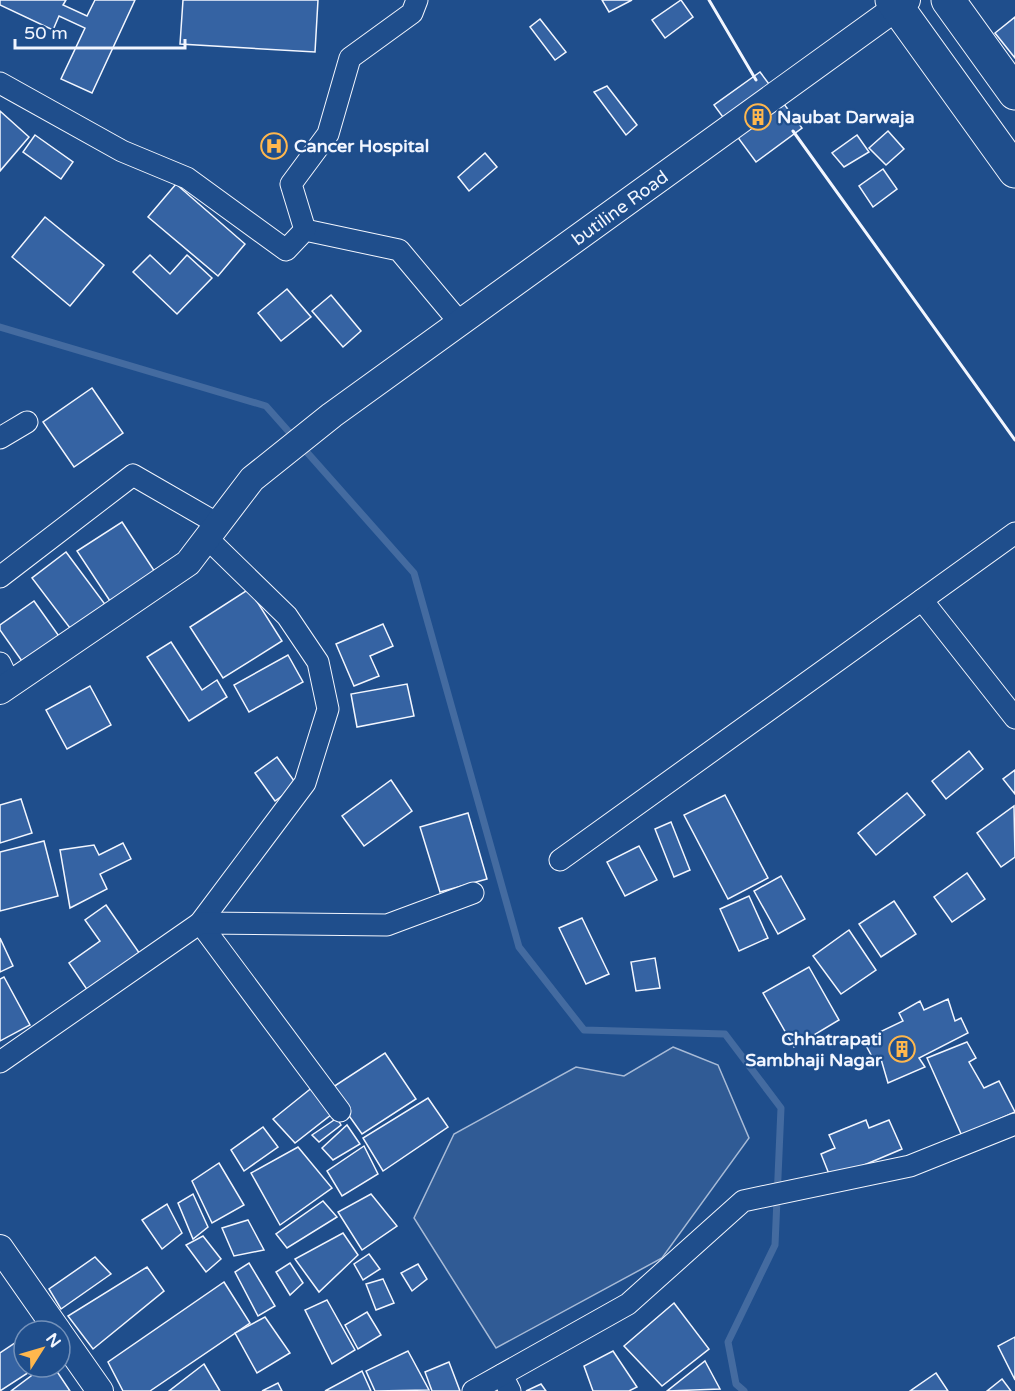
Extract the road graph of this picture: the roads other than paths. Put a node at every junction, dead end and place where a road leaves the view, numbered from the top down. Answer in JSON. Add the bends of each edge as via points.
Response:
{"nodes":[{"id":1,"x":417,"y":0,"type":"edge"},
{"id":2,"x":948,"y":0,"type":"edge"},
{"id":3,"x":898,"y":2,"type":"edge"},
{"id":4,"x":0,"y":83,"type":"edge"},
{"id":5,"x":1015,"y":93,"type":"edge"},
{"id":6,"x":1015,"y":171,"type":"edge"},
{"id":7,"x":305,"y":230,"type":"junction"},
{"id":8,"x":461,"y":324,"type":"junction"},
{"id":9,"x":27,"y":422,"type":"dead end"},
{"id":10,"x":0,"y":438,"type":"edge"},
{"id":11,"x":212,"y":531,"type":"junction"},
{"id":12,"x":1015,"y":533,"type":"edge"},
{"id":13,"x":0,"y":577,"type":"edge"},
{"id":14,"x":922,"y":600,"type":"junction"},
{"id":15,"x":3,"y":679,"type":"edge"},
{"id":16,"x":1015,"y":718,"type":"edge"},
{"id":17,"x":560,"y":860,"type":"dead end"},
{"id":18,"x":473,"y":893,"type":"dead end"},
{"id":19,"x":200,"y":923,"type":"junction"},
{"id":20,"x":0,"y":1062,"type":"edge"},
{"id":21,"x":340,"y":1111,"type":"dead end"},
{"id":22,"x":1015,"y":1124,"type":"edge"},
{"id":23,"x":0,"y":1248,"type":"edge"},
{"id":24,"x":50,"y":1319,"type":"edge"},
{"id":25,"x":72,"y":1351,"type":"edge"},
{"id":26,"x":506,"y":1383,"type":"edge"},
{"id":27,"x":100,"y":1391,"type":"edge"},
{"id":28,"x":473,"y":1391,"type":"edge"}],
"edges":[{"from":1,"to":7,"type":"street","via":[[412,13],[350,58],[328,134],[291,184]]},
{"from":2,"to":5,"type":"main road"},
{"from":3,"to":6,"type":"main road"},
{"from":3,"to":8,"type":"street","name":"butiline Road"},
{"from":4,"to":7,"type":"street","via":[[122,151],[187,178],[286,250]]},
{"from":7,"to":8,"type":"street","via":[[399,250]]},
{"from":8,"to":11,"type":"street","name":"butiline Road","via":[[332,415],[252,479]]},
{"from":9,"to":10,"type":"street"},
{"from":11,"to":13,"type":"street","via":[[132,476]]},
{"from":11,"to":15,"type":"street","name":"butiline Road","via":[[188,563]]},
{"from":11,"to":19,"type":"street","via":[[287,616],[318,662],[328,709],[305,783]]},
{"from":12,"to":14,"type":"street"},
{"from":14,"to":16,"type":"street"},
{"from":14,"to":17,"type":"street"},
{"from":18,"to":19,"type":"street","via":[[387,925]]},
{"from":19,"to":20,"type":"street"},
{"from":19,"to":21,"type":"street"},
{"from":22,"to":26,"type":"street","via":[[910,1166],[743,1201],[628,1304]]},
{"from":23,"to":24,"type":"street"},
{"from":25,"to":27,"type":"street"},
{"from":26,"to":28,"type":"street"}]}
